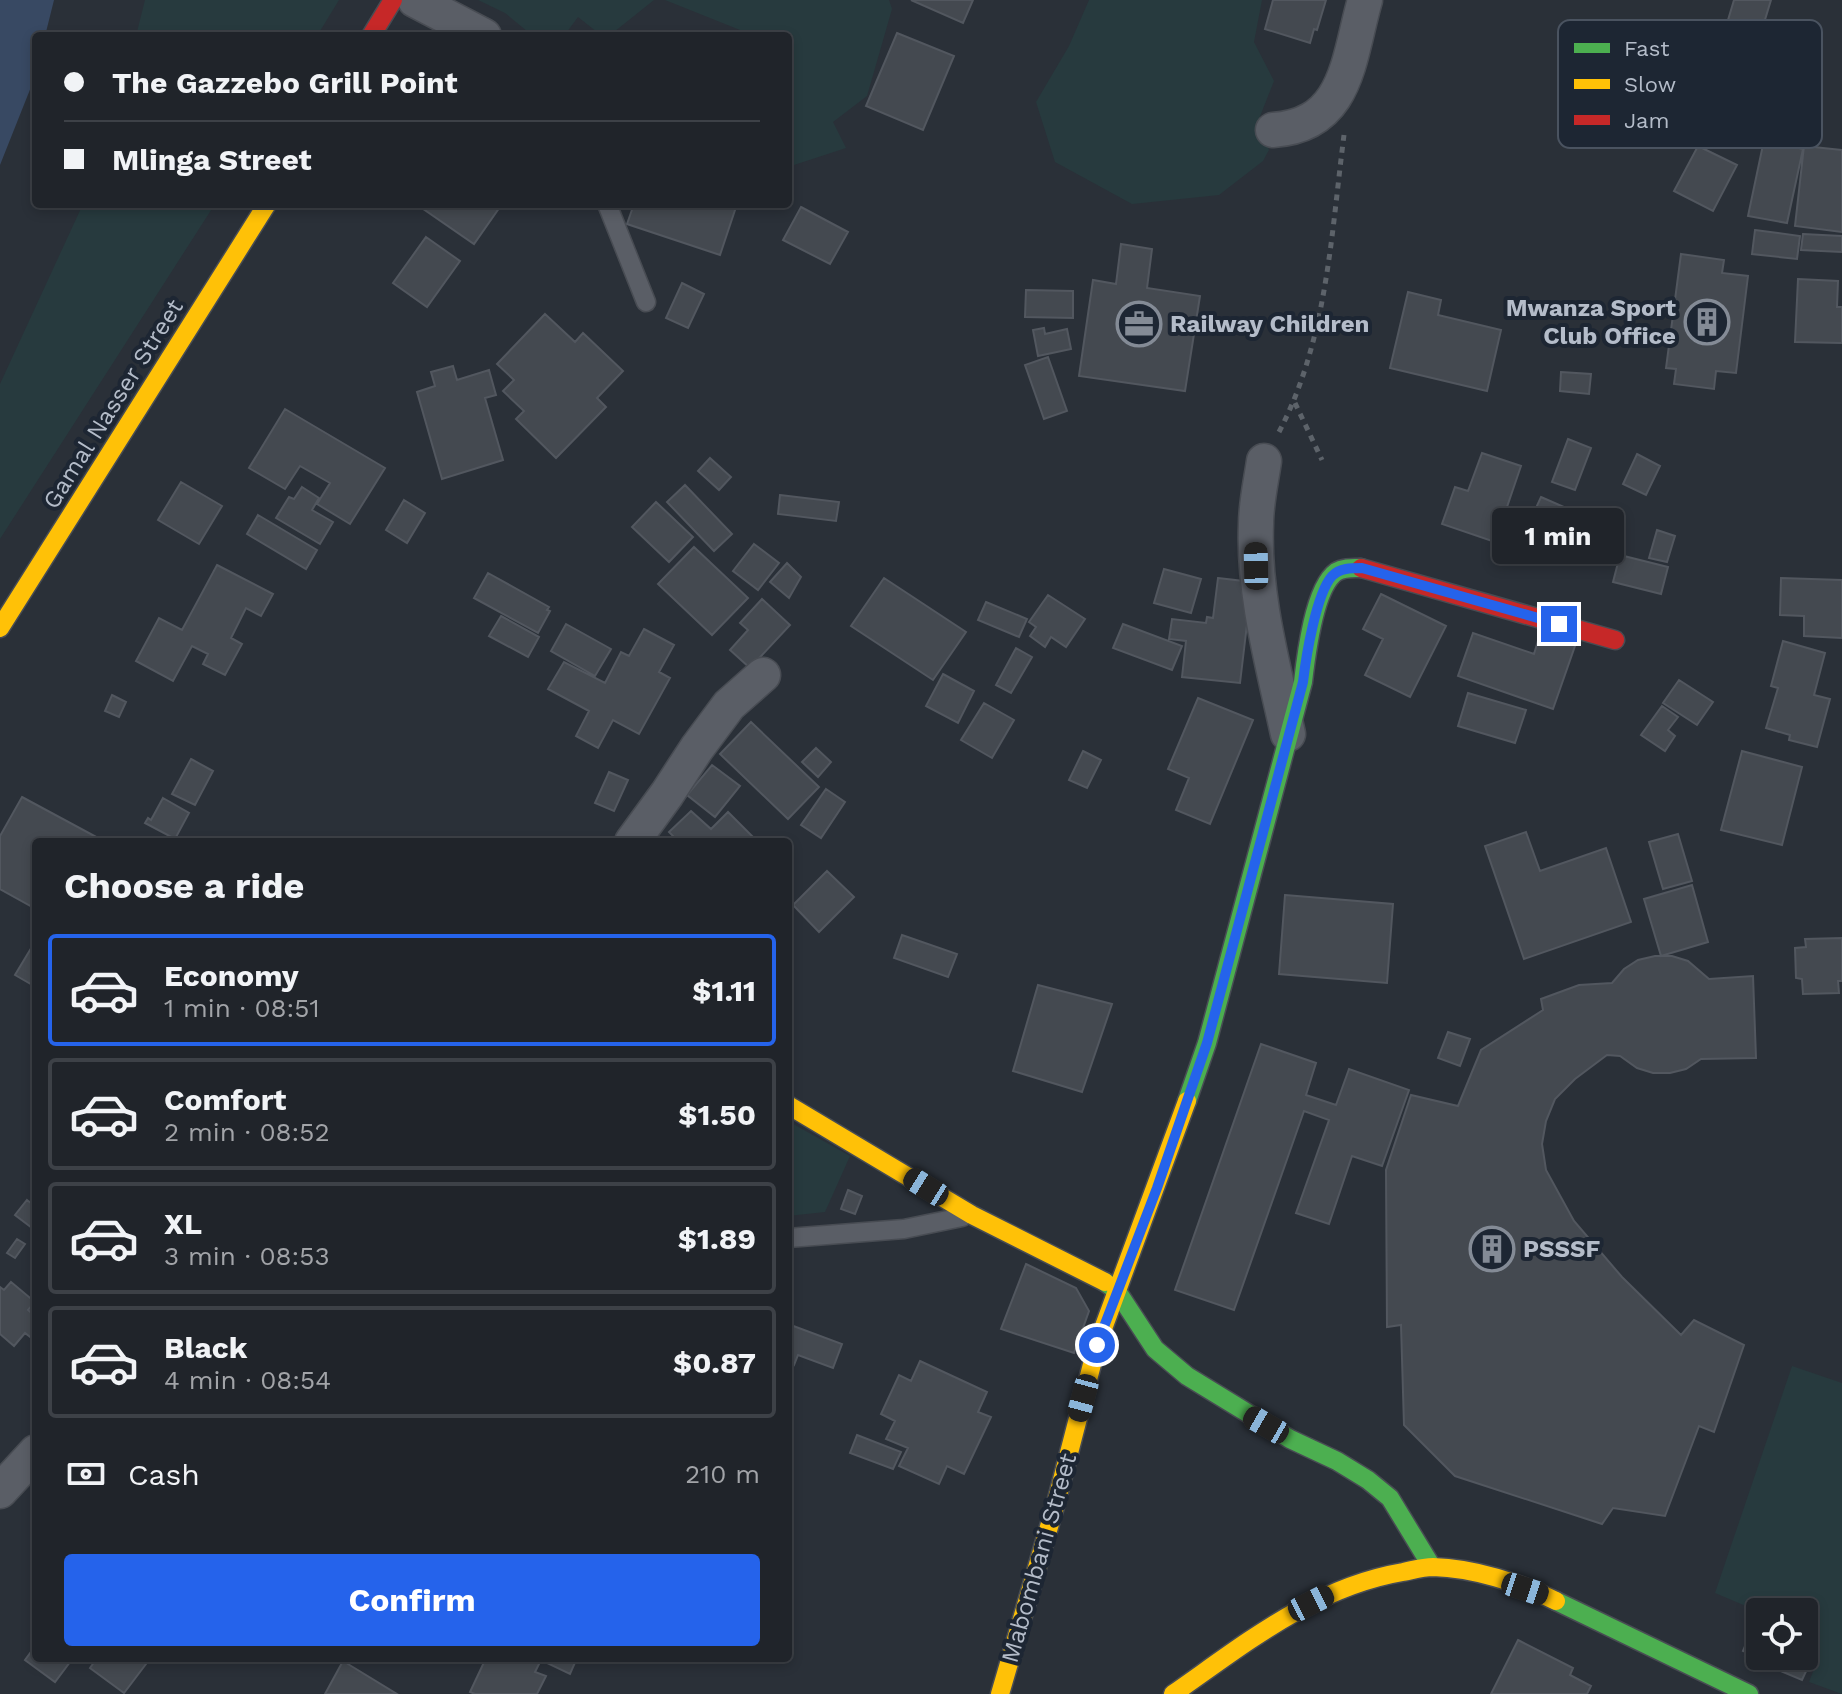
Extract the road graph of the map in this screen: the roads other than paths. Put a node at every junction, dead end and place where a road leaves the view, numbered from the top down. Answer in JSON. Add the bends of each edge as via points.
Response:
{"nodes":[{"id":1,"x":393,"y":0,"type":"edge"},
{"id":2,"x":415,"y":0,"type":"edge"},
{"id":3,"x":1365,"y":0,"type":"edge"},
{"id":4,"x":373,"y":32,"type":"edge"},
{"id":5,"x":476,"y":32,"type":"edge"},
{"id":6,"x":1273,"y":130,"type":"dead end"},
{"id":7,"x":264,"y":208,"type":"edge"},
{"id":8,"x":609,"y":208,"type":"edge"},
{"id":9,"x":646,"y":302,"type":"dead end"},
{"id":10,"x":1264,"y":461,"type":"road end"},
{"id":11,"x":0,"y":628,"type":"edge"},
{"id":12,"x":1309,"y":638,"type":"junction"},
{"id":13,"x":1615,"y":640,"type":"dead end"},
{"id":14,"x":1269,"y":646,"type":"junction"},
{"id":15,"x":763,"y":675,"type":"dead end"},
{"id":16,"x":1288,"y":734,"type":"junction"},
{"id":17,"x":635,"y":838,"type":"edge"},
{"id":18,"x":792,"y":1107,"type":"edge"},
{"id":19,"x":972,"y":1215,"type":"junction"},
{"id":20,"x":792,"y":1238,"type":"edge"},
{"id":21,"x":1117,"y":1291,"type":"junction"},
{"id":22,"x":32,"y":1456,"type":"edge"},
{"id":23,"x":0,"y":1491,"type":"edge"},
{"id":24,"x":1432,"y":1567,"type":"junction"},
{"id":25,"x":1000,"y":1694,"type":"edge"},
{"id":26,"x":1173,"y":1694,"type":"edge"},
{"id":27,"x":1749,"y":1694,"type":"edge"}],
"edges":[{"from":1,"to":4,"type":"street"},
{"from":2,"to":5,"type":"street"},
{"from":3,"to":6,"type":"street","via":[[1340,90],[1330,106],[1296,129]]},
{"from":7,"to":11,"type":"street","name":"Gamal Nasser Street"},
{"from":8,"to":9,"type":"lane"},
{"from":10,"to":14,"type":"street","name":"Mabombani Street","via":[[1255,522]]},
{"from":12,"to":13,"type":"street","name":"Mabombani Street","via":[[1332,575],[1344,568],[1362,568]]},
{"from":12,"to":14,"type":"street"},
{"from":12,"to":16,"type":"street","name":"Mabombani Street"},
{"from":14,"to":16,"type":"street","name":"Mabombani Street"},
{"from":15,"to":17,"type":"street","via":[[729,705]]},
{"from":16,"to":21,"type":"street","name":"Mabombani Street","via":[[1207,1043]]},
{"from":18,"to":19,"type":"street"},
{"from":19,"to":20,"type":"lane","via":[[904,1229]]},
{"from":19,"to":21,"type":"street","via":[[1090,1272]]},
{"from":21,"to":24,"type":"street","via":[[1155,1349],[1187,1376],[1290,1439],[1337,1461],[1390,1498]]},
{"from":21,"to":25,"type":"street","name":"Mabombani Street","via":[[1097,1345]]},
{"from":22,"to":23,"type":"street"},
{"from":24,"to":26,"type":"street","via":[[1374,1577],[1330,1593],[1291,1613]]},
{"from":24,"to":27,"type":"street","via":[[1482,1574],[1547,1596]]}]}
